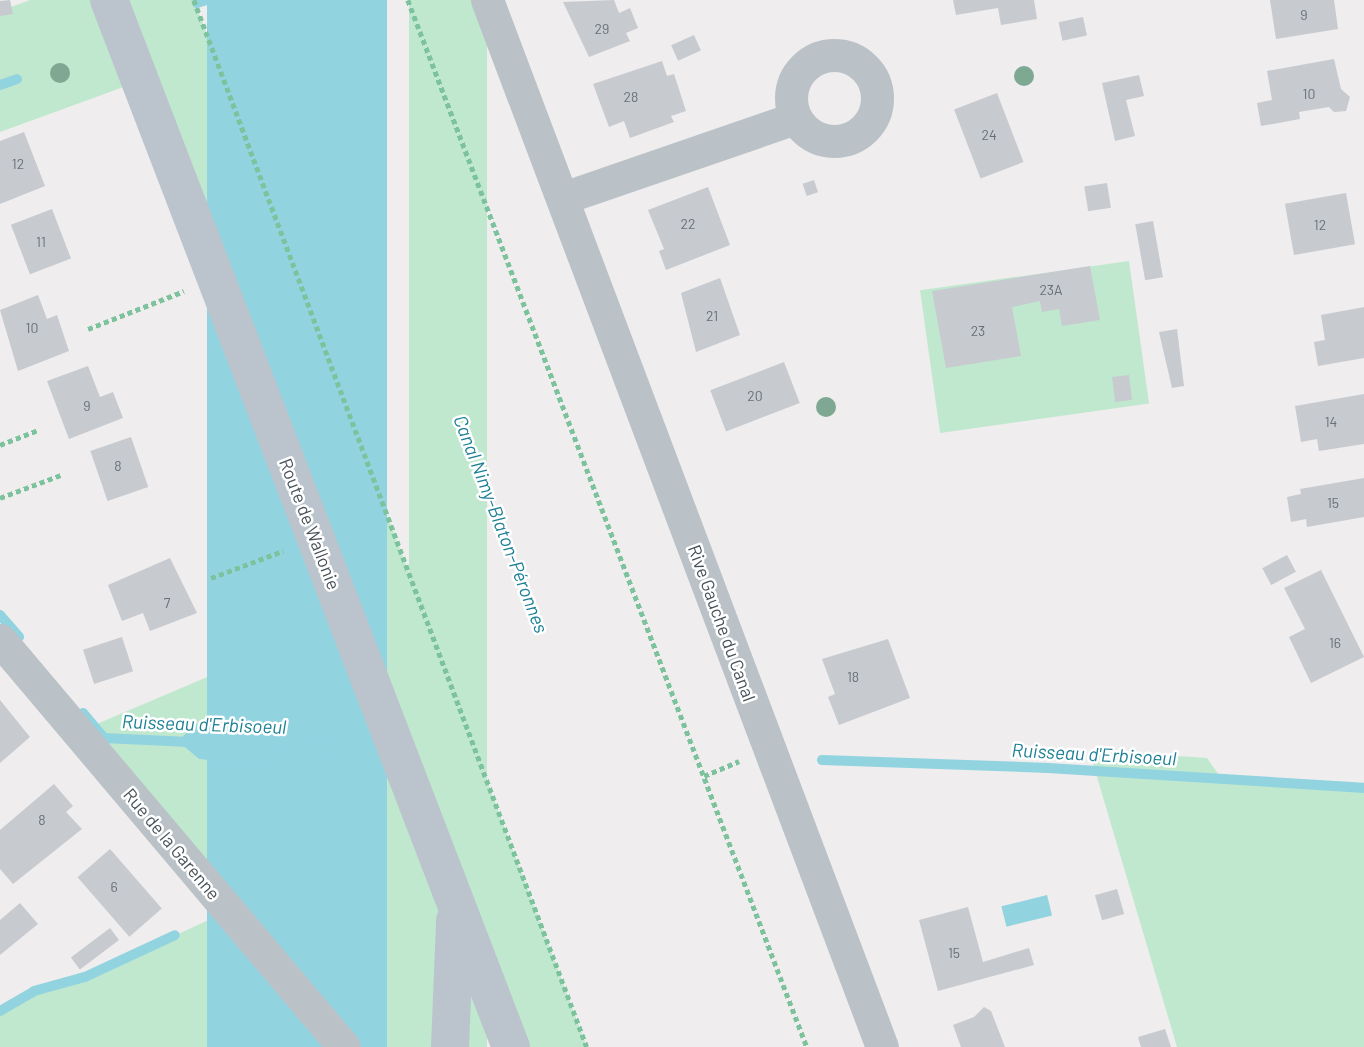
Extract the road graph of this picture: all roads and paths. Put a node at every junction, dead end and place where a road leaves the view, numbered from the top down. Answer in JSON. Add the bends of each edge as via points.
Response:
{"nodes":[{"id":1,"x":110,"y":0,"type":"edge"},
{"id":2,"x":194,"y":0,"type":"edge"},
{"id":3,"x":408,"y":0,"type":"edge"},
{"id":4,"x":487,"y":0,"type":"edge"},
{"id":5,"x":795,"y":118,"type":"dead end"},
{"id":6,"x":563,"y":198,"type":"junction"},
{"id":7,"x":216,"y":278,"type":"junction"},
{"id":8,"x":88,"y":329,"type":"dead end"},
{"id":9,"x":38,"y":430,"type":"dead end"},
{"id":10,"x":0,"y":445,"type":"edge"},
{"id":11,"x":61,"y":475,"type":"dead end"},
{"id":12,"x":0,"y":498,"type":"edge"},
{"id":13,"x":316,"y":539,"type":"junction"},
{"id":14,"x":211,"y":578,"type":"dead end"},
{"id":15,"x":0,"y":640,"type":"edge"},
{"id":16,"x":456,"y":902,"type":"junction"},
{"id":17,"x":344,"y":1047,"type":"edge"},
{"id":18,"x":450,"y":1047,"type":"edge"},
{"id":19,"x":512,"y":1047,"type":"edge"},
{"id":20,"x":587,"y":1047,"type":"edge"},
{"id":21,"x":807,"y":1047,"type":"edge"},
{"id":22,"x":882,"y":1047,"type":"edge"}],
"edges":[{"from":1,"to":7,"type":"main road","name":"Route de Wallonie"},
{"from":2,"to":20,"type":"path"},
{"from":3,"to":21,"type":"path"},
{"from":4,"to":6,"type":"street","name":"Rive Gauche du Canal"},
{"from":5,"to":6,"type":"street"},
{"from":6,"to":22,"type":"street","name":"Rive Gauche du Canal"},
{"from":7,"to":8,"type":"path"},
{"from":7,"to":13,"type":"main road","name":"Route de Wallonie"},
{"from":9,"to":10,"type":"path"},
{"from":11,"to":12,"type":"path"},
{"from":13,"to":14,"type":"path"},
{"from":13,"to":16,"type":"main road","name":"Route de Wallonie"},
{"from":15,"to":17,"type":"street","name":"Rue de la Garenne"},
{"from":16,"to":18,"type":"main road"},
{"from":16,"to":19,"type":"main road","name":"Route de Wallonie"}]}
